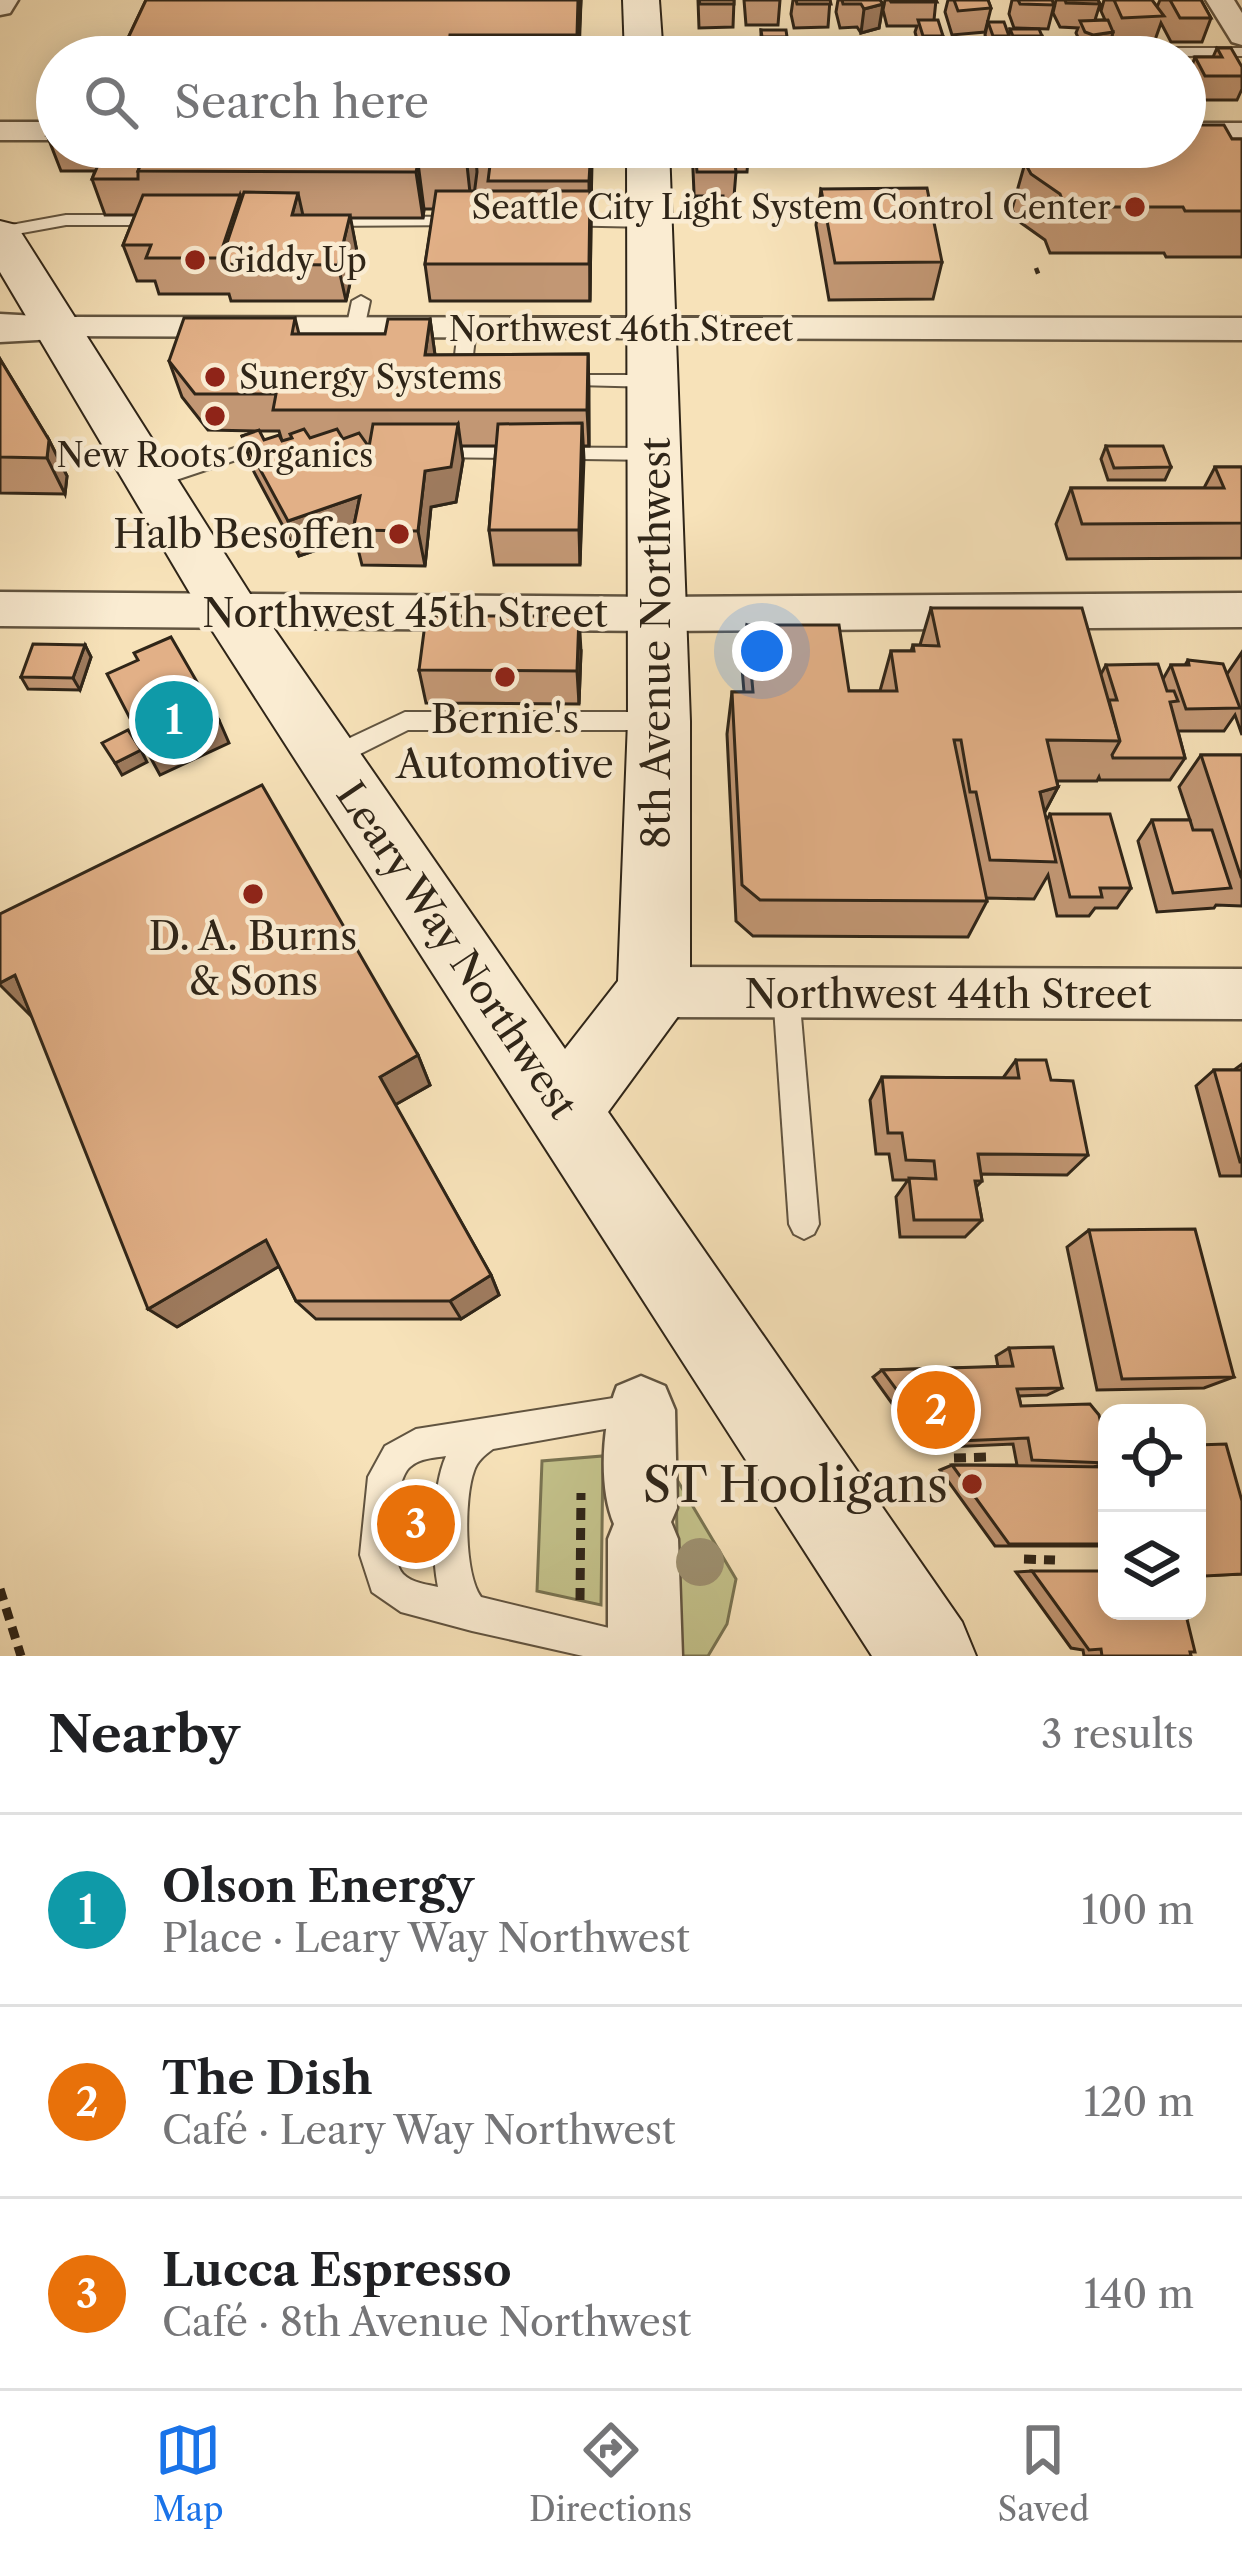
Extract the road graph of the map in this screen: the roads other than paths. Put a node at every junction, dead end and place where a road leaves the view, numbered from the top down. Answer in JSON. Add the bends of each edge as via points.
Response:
{"nodes":[{"id":1,"x":641,"y":0,"type":"edge"},
{"id":2,"x":1220,"y":0,"type":"edge"},
{"id":3,"x":643,"y":36,"type":"edge"},
{"id":4,"x":1242,"y":36,"type":"edge"},
{"id":5,"x":1206,"y":52,"type":"edge"},
{"id":6,"x":1242,"y":52,"type":"edge"},
{"id":7,"x":0,"y":131,"type":"edge"},
{"id":8,"x":36,"y":131,"type":"edge"},
{"id":9,"x":1206,"y":132,"type":"edge"},
{"id":10,"x":1242,"y":132,"type":"edge"},
{"id":11,"x":649,"y":168,"type":"edge"},
{"id":12,"x":184,"y":220,"type":"edge"},
{"id":13,"x":304,"y":221,"type":"edge"},
{"id":14,"x":495,"y":222,"type":"edge"},
{"id":15,"x":543,"y":222,"type":"edge"},
{"id":16,"x":650,"y":223,"type":"junction"},
{"id":17,"x":0,"y":233,"type":"edge"},
{"id":18,"x":0,"y":328,"type":"edge"},
{"id":19,"x":59,"y":328,"type":"junction"},
{"id":20,"x":467,"y":329,"type":"junction"},
{"id":21,"x":1242,"y":329,"type":"edge"},
{"id":22,"x":654,"y":355,"type":"junction"},
{"id":23,"x":461,"y":381,"type":"edge"},
{"id":24,"x":582,"y":381,"type":"edge"},
{"id":25,"x":305,"y":453,"type":"edge"},
{"id":26,"x":416,"y":453,"type":"edge"},
{"id":27,"x":655,"y":454,"type":"junction"},
{"id":28,"x":152,"y":481,"type":"junction"},
{"id":29,"x":0,"y":609,"type":"edge"},
{"id":30,"x":1242,"y":610,"type":"edge"},
{"id":31,"x":231,"y":612,"type":"junction"},
{"id":32,"x":658,"y":614,"type":"junction"},
{"id":33,"x":658,"y":721,"type":"junction"},
{"id":34,"x":328,"y":759,"type":"junction"},
{"id":35,"x":654,"y":992,"type":"junction"},
{"id":36,"x":786,"y":993,"type":"junction"},
{"id":37,"x":1242,"y":994,"type":"edge"},
{"id":38,"x":565,"y":1108,"type":"junction"},
{"id":39,"x":804,"y":1224,"type":"dead end"},
{"id":40,"x":641,"y":1409,"type":"joint"},
{"id":41,"x":487,"y":1434,"type":"junction"},
{"id":42,"x":472,"y":1614,"type":"junction"},
{"id":43,"x":645,"y":1655,"type":"edge"},
{"id":44,"x":928,"y":1656,"type":"edge"}],
"edges":[{"from":1,"to":3,"type":"main road"},
{"from":2,"to":4,"type":"street"},
{"from":5,"to":6,"type":"lane"},
{"from":7,"to":8,"type":"street"},
{"from":9,"to":10,"type":"street"},
{"from":11,"to":16,"type":"main road","name":"8th Avenue Northwest"},
{"from":12,"to":17,"type":"lane","via":[[65,220]]},
{"from":13,"to":14,"type":"lane"},
{"from":15,"to":16,"type":"lane"},
{"from":16,"to":22,"type":"main road","name":"8th Avenue Northwest"},
{"from":17,"to":19,"type":"main road","name":"Leary Way Northwest"},
{"from":18,"to":19,"type":"street","name":"Northwest 46th Street"},
{"from":19,"to":20,"type":"street","name":"Northwest 46th Street","via":[[358,315]]},
{"from":19,"to":28,"type":"main road","name":"Leary Way Northwest"},
{"from":20,"to":22,"type":"street","name":"Northwest 46th Street"},
{"from":20,"to":23,"type":"lane"},
{"from":21,"to":22,"type":"street","name":"Northwest 46th Street"},
{"from":22,"to":24,"type":"lane"},
{"from":22,"to":27,"type":"main road","name":"8th Avenue Northwest"},
{"from":25,"to":28,"type":"lane","via":[[238,453]]},
{"from":26,"to":27,"type":"lane"},
{"from":27,"to":32,"type":"main road","name":"8th Avenue Northwest"},
{"from":28,"to":31,"type":"main road","name":"Leary Way Northwest"},
{"from":29,"to":31,"type":"street","name":"Northwest 45th Street"},
{"from":30,"to":32,"type":"street","name":"Northwest 45th Street"},
{"from":31,"to":32,"type":"street","name":"Northwest 45th Street"},
{"from":31,"to":34,"type":"main road","name":"Leary Way Northwest"},
{"from":32,"to":33,"type":"main road","name":"8th Avenue Northwest"},
{"from":33,"to":34,"type":"lane","via":[[405,721]]},
{"from":33,"to":35,"type":"main road","name":"8th Avenue Northwest"},
{"from":34,"to":38,"type":"main road","name":"Leary Way Northwest"},
{"from":35,"to":36,"type":"street","name":"Northwest 44th Street"},
{"from":35,"to":38,"type":"main road"},
{"from":36,"to":37,"type":"street","name":"Northwest 44th Street"},
{"from":36,"to":39,"type":"lane"},
{"from":38,"to":44,"type":"main road","name":"Leary Way Northwest"},
{"from":40,"to":41,"type":"lane"},
{"from":40,"to":43,"type":"street"},
{"from":41,"to":42,"type":"lane","via":[[456,1471],[450,1564]]},
{"from":41,"to":42,"type":"lane","via":[[396,1456],[384,1478],[377,1555],[384,1580],[401,1595]]},
{"from":42,"to":43,"type":"lane"}]}
